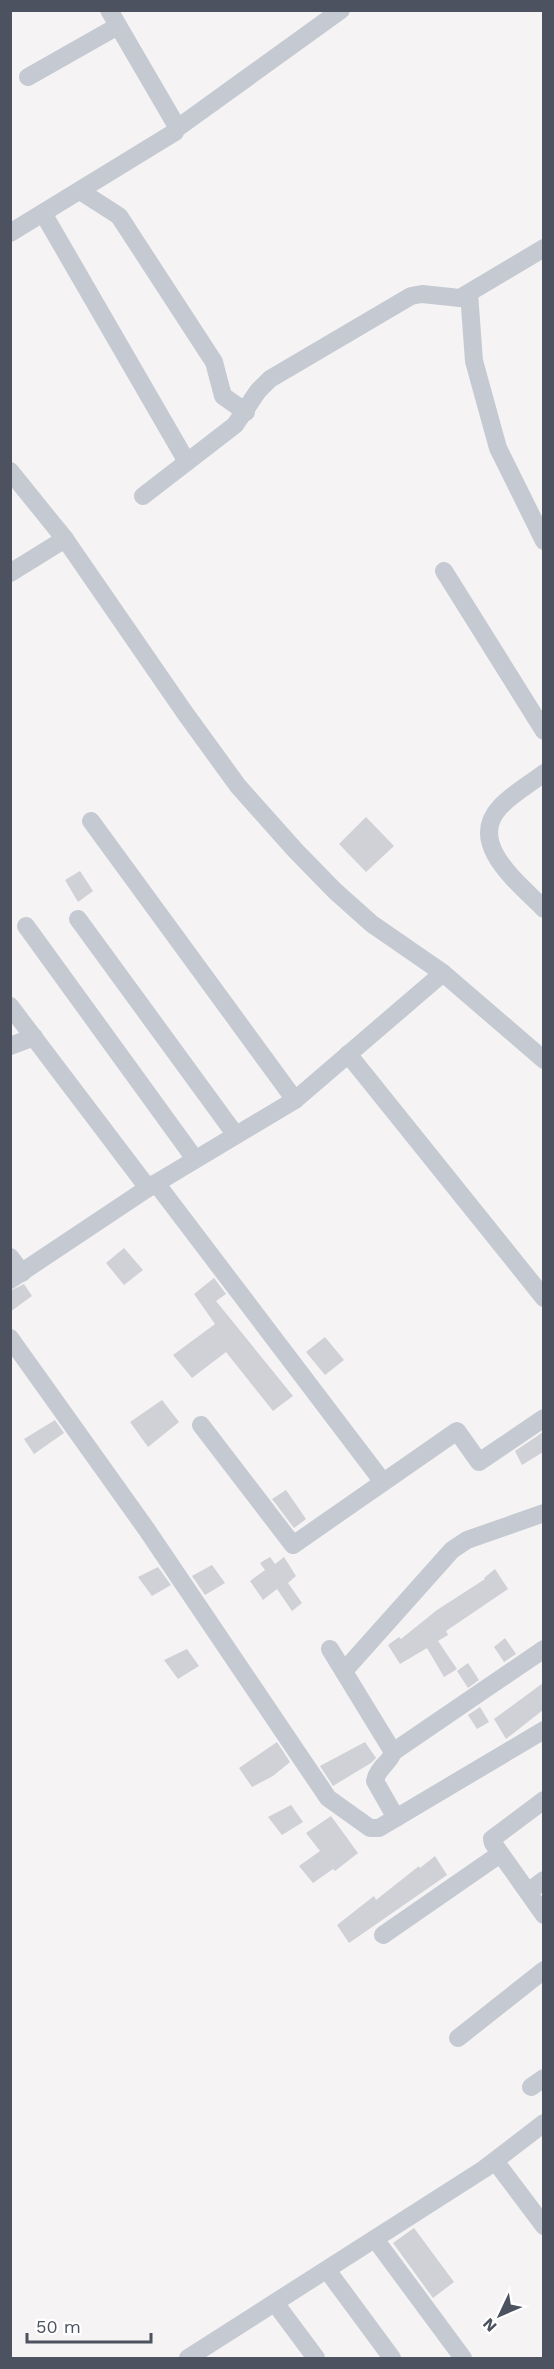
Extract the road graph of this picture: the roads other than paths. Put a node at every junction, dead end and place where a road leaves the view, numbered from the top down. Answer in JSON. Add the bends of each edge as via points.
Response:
{"nodes":[{"id":1,"x":341,"y":10,"type":"edge"},
{"id":2,"x":113,"y":18,"type":"edge"},
{"id":3,"x":28,"y":76,"type":"dead end"},
{"id":4,"x":176,"y":129,"type":"junction"},
{"id":5,"x":80,"y":191,"type":"junction"},
{"id":6,"x":43,"y":213,"type":"junction"},
{"id":7,"x":10,"y":233,"type":"edge"},
{"id":8,"x":543,"y":248,"type":"edge"},
{"id":9,"x":469,"y":293,"type":"junction"},
{"id":10,"x":246,"y":412,"type":"junction"},
{"id":11,"x":187,"y":462,"type":"junction"},
{"id":12,"x":10,"y":471,"type":"edge"},
{"id":13,"x":143,"y":496,"type":"dead end"},
{"id":14,"x":65,"y":539,"type":"junction"},
{"id":15,"x":543,"y":541,"type":"edge"},
{"id":16,"x":444,"y":571,"type":"dead end"},
{"id":17,"x":10,"y":573,"type":"edge"},
{"id":18,"x":543,"y":731,"type":"edge"},
{"id":19,"x":543,"y":773,"type":"edge"},
{"id":20,"x":91,"y":821,"type":"dead end"},
{"id":21,"x":543,"y":909,"type":"edge"},
{"id":22,"x":78,"y":919,"type":"dead end"},
{"id":23,"x":26,"y":926,"type":"dead end"},
{"id":24,"x":442,"y":973,"type":"junction"},
{"id":25,"x":11,"y":1007,"type":"edge"},
{"id":26,"x":34,"y":1037,"type":"junction"},
{"id":27,"x":10,"y":1046,"type":"edge"},
{"id":28,"x":348,"y":1054,"type":"junction"},
{"id":29,"x":543,"y":1060,"type":"edge"},
{"id":30,"x":295,"y":1100,"type":"junction"},
{"id":31,"x":236,"y":1134,"type":"junction"},
{"id":32,"x":195,"y":1159,"type":"junction"},
{"id":33,"x":152,"y":1185,"type":"junction"},
{"id":34,"x":10,"y":1257,"type":"edge"},
{"id":35,"x":16,"y":1276,"type":"edge"},
{"id":36,"x":543,"y":1298,"type":"edge"},
{"id":37,"x":10,"y":1338,"type":"edge"},
{"id":38,"x":543,"y":1418,"type":"edge"},
{"id":39,"x":201,"y":1425,"type":"dead end"},
{"id":40,"x":383,"y":1482,"type":"junction"},
{"id":41,"x":543,"y":1513,"type":"edge"},
{"id":42,"x":330,"y":1649,"type":"dead end"},
{"id":43,"x":543,"y":1649,"type":"edge"},
{"id":44,"x":344,"y":1671,"type":"junction"},
{"id":45,"x":543,"y":1730,"type":"edge"},
{"id":46,"x":393,"y":1752,"type":"junction"},
{"id":47,"x":543,"y":1800,"type":"edge"},
{"id":48,"x":396,"y":1818,"type":"junction"},
{"id":49,"x":500,"y":1854,"type":"junction"},
{"id":50,"x":543,"y":1880,"type":"edge"},
{"id":51,"x":528,"y":1892,"type":"junction"},
{"id":52,"x":543,"y":1915,"type":"edge"},
{"id":53,"x":383,"y":1935,"type":"dead end"},
{"id":54,"x":543,"y":1970,"type":"edge"},
{"id":55,"x":458,"y":2038,"type":"dead end"},
{"id":56,"x":543,"y":2123,"type":"edge"},
{"id":57,"x":495,"y":2161,"type":"junction"},
{"id":58,"x":543,"y":2226,"type":"edge"},
{"id":59,"x":375,"y":2239,"type":"junction"},
{"id":60,"x":327,"y":2270,"type":"junction"},
{"id":61,"x":275,"y":2303,"type":"junction"},
{"id":62,"x":189,"y":2358,"type":"edge"},
{"id":63,"x":316,"y":2358,"type":"edge"},
{"id":64,"x":392,"y":2358,"type":"edge"},
{"id":65,"x":463,"y":2358,"type":"edge"}],
"edges":[{"from":1,"to":4,"type":"street"},
{"from":2,"to":3,"type":"street"},
{"from":2,"to":4,"type":"street"},
{"from":4,"to":5,"type":"street"},
{"from":5,"to":6,"type":"street"},
{"from":5,"to":10,"type":"street","via":[[119,216],[214,362],[223,396]]},
{"from":6,"to":7,"type":"street"},
{"from":6,"to":11,"type":"street"},
{"from":8,"to":9,"type":"street"},
{"from":9,"to":10,"type":"street","via":[[460,298],[423,294],[411,297],[270,379]]},
{"from":9,"to":15,"type":"street","via":[[474,361],[498,448]]},
{"from":10,"to":11,"type":"street"},
{"from":11,"to":13,"type":"street"},
{"from":12,"to":14,"type":"street"},
{"from":14,"to":17,"type":"street"},
{"from":14,"to":24,"type":"street","via":[[238,786],[334,891],[372,924]]},
{"from":16,"to":18,"type":"street"},
{"from":19,"to":21,"type":"street","via":[[499,808],[489,825],[489,838],[498,861]]},
{"from":20,"to":30,"type":"street"},
{"from":22,"to":31,"type":"street"},
{"from":23,"to":32,"type":"street"},
{"from":24,"to":28,"type":"street"},
{"from":24,"to":29,"type":"street"},
{"from":25,"to":26,"type":"street"},
{"from":26,"to":27,"type":"street"},
{"from":26,"to":33,"type":"street"},
{"from":28,"to":30,"type":"street"},
{"from":28,"to":36,"type":"street"},
{"from":30,"to":31,"type":"street"},
{"from":31,"to":32,"type":"street"},
{"from":32,"to":33,"type":"street"},
{"from":33,"to":35,"type":"street"},
{"from":33,"to":40,"type":"street"},
{"from":34,"to":35,"type":"street"},
{"from":37,"to":48,"type":"street","via":[[147,1530],[318,1786],[328,1798],[370,1828],[379,1828]]},
{"from":38,"to":40,"type":"street","via":[[479,1462],[457,1431]]},
{"from":39,"to":40,"type":"street","via":[[293,1545]]},
{"from":41,"to":44,"type":"street","via":[[466,1540],[452,1550]]},
{"from":42,"to":44,"type":"street"},
{"from":43,"to":46,"type":"street"},
{"from":44,"to":46,"type":"street"},
{"from":45,"to":48,"type":"street"},
{"from":46,"to":48,"type":"street","via":[[375,1781]]},
{"from":47,"to":49,"type":"street","via":[[495,1835],[492,1843]]},
{"from":49,"to":51,"type":"street"},
{"from":49,"to":53,"type":"street"},
{"from":50,"to":51,"type":"street"},
{"from":51,"to":52,"type":"street"},
{"from":54,"to":55,"type":"street"},
{"from":56,"to":57,"type":"street"},
{"from":57,"to":58,"type":"street"},
{"from":57,"to":59,"type":"street"},
{"from":59,"to":60,"type":"street"},
{"from":59,"to":65,"type":"street"},
{"from":60,"to":61,"type":"street"},
{"from":60,"to":64,"type":"street"},
{"from":61,"to":62,"type":"street"},
{"from":61,"to":63,"type":"street"}]}
